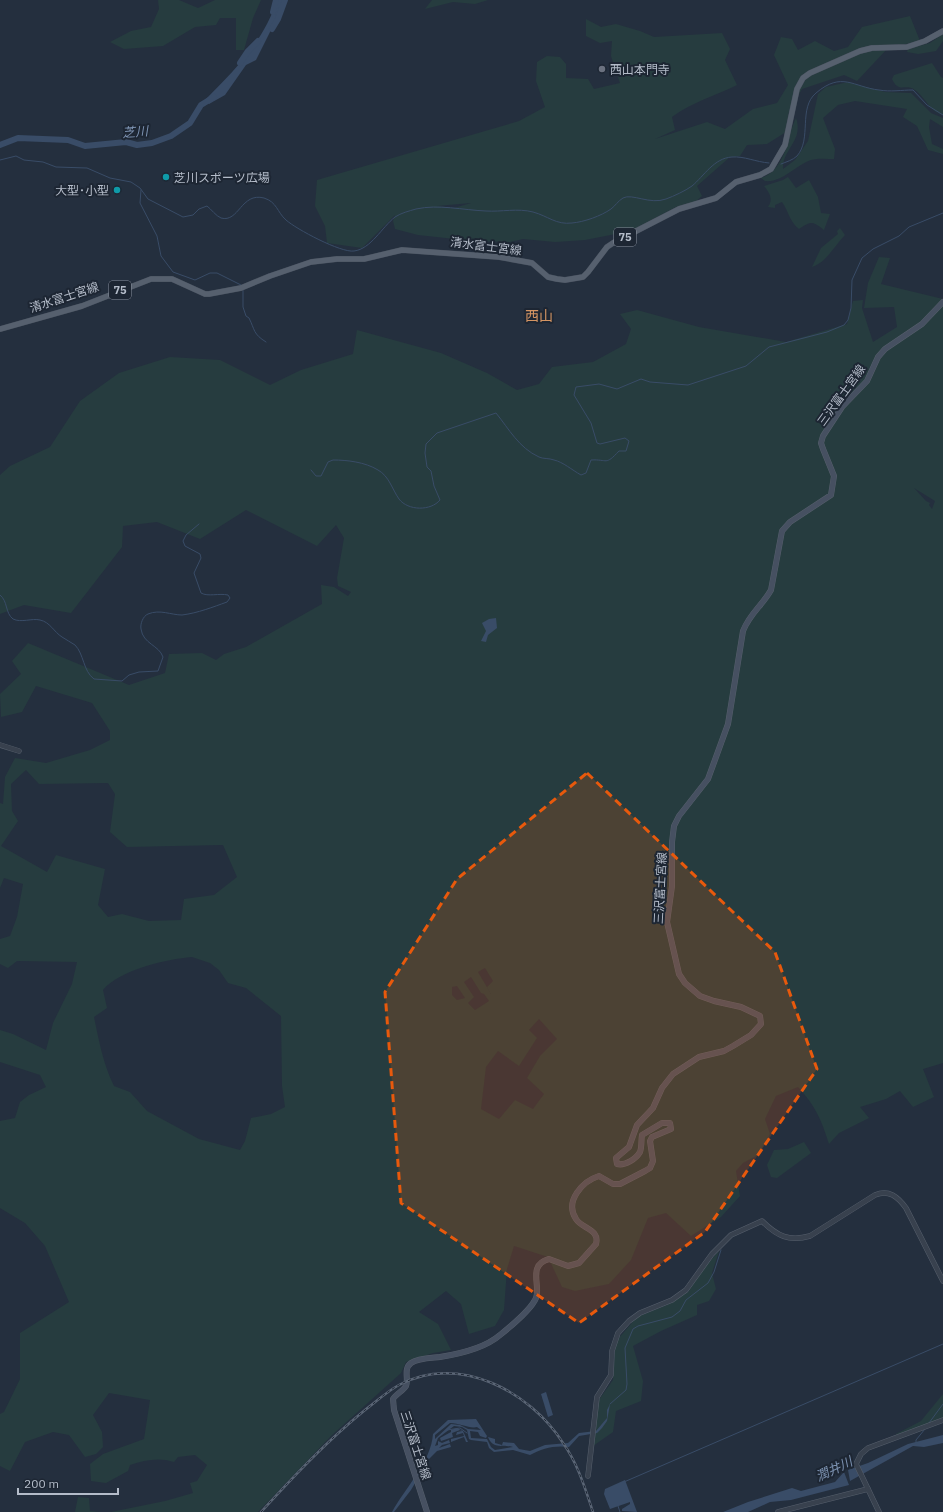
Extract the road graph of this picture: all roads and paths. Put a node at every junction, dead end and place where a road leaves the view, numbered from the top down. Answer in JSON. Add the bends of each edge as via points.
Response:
{"nodes":[{"id":1,"x":943,"y":31,"type":"edge"},
{"id":2,"x":943,"y":302,"type":"edge"},
{"id":3,"x":0,"y":329,"type":"edge"},
{"id":4,"x":0,"y":745,"type":"edge"},
{"id":5,"x":19,"y":751,"type":"dead end"},
{"id":6,"x":943,"y":1281,"type":"edge"},
{"id":7,"x":943,"y":1420,"type":"edge"},
{"id":8,"x":588,"y":1476,"type":"dead end"},
{"id":9,"x":868,"y":1489,"type":"junction"},
{"id":10,"x":427,"y":1512,"type":"edge"},
{"id":11,"x":778,"y":1512,"type":"edge"},
{"id":12,"x":879,"y":1512,"type":"edge"}],
"edges":[{"from":1,"to":3,"type":"main road","name":"清水富士宮線","number":"75","via":[[925,42],[907,47],[860,51],[807,75],[797,89],[785,145],[771,169],[736,182],[716,198],[679,209],[613,243],[583,277],[557,279],[548,276],[532,263],[499,256],[402,250],[364,259],[311,262],[243,288],[205,294],[172,279],[151,279],[82,306]]},
{"from":2,"to":10,"type":"main road","name":"三沢富士宮線","via":[[922,324],[885,349],[878,357],[867,381],[842,407],[823,436],[821,443],[834,476],[831,495],[790,522],[782,531],[771,590],[748,618],[743,631],[728,724],[708,779],[674,826],[672,886],[667,922],[679,974],[700,996],[754,1012],[760,1016],[761,1024],[751,1035],[733,1046],[692,1060],[667,1080],[653,1108],[637,1125],[629,1147],[616,1158],[617,1164],[628,1163],[637,1156],[645,1132],[662,1123],[670,1123],[671,1129],[652,1136],[650,1168],[620,1184],[613,1184],[599,1176],[576,1192],[572,1207],[574,1217],[594,1233],[597,1240],[579,1262],[568,1266],[549,1259],[541,1263],[537,1270],[536,1297],[533,1303],[494,1339],[481,1346],[448,1356],[410,1364],[407,1368],[406,1385],[396,1394],[393,1403]]},
{"from":4,"to":5,"type":"street"},
{"from":6,"to":8,"type":"street","via":[[906,1208],[899,1198],[890,1194],[875,1195],[810,1236],[781,1237],[762,1221],[738,1231],[717,1248],[686,1290],[672,1300],[640,1313],[618,1333],[612,1351],[610,1375],[597,1397]]},
{"from":7,"to":9,"type":"street","via":[[868,1448],[861,1454],[856,1464]]},
{"from":9,"to":11,"type":"street"},
{"from":9,"to":12,"type":"street"}]}
